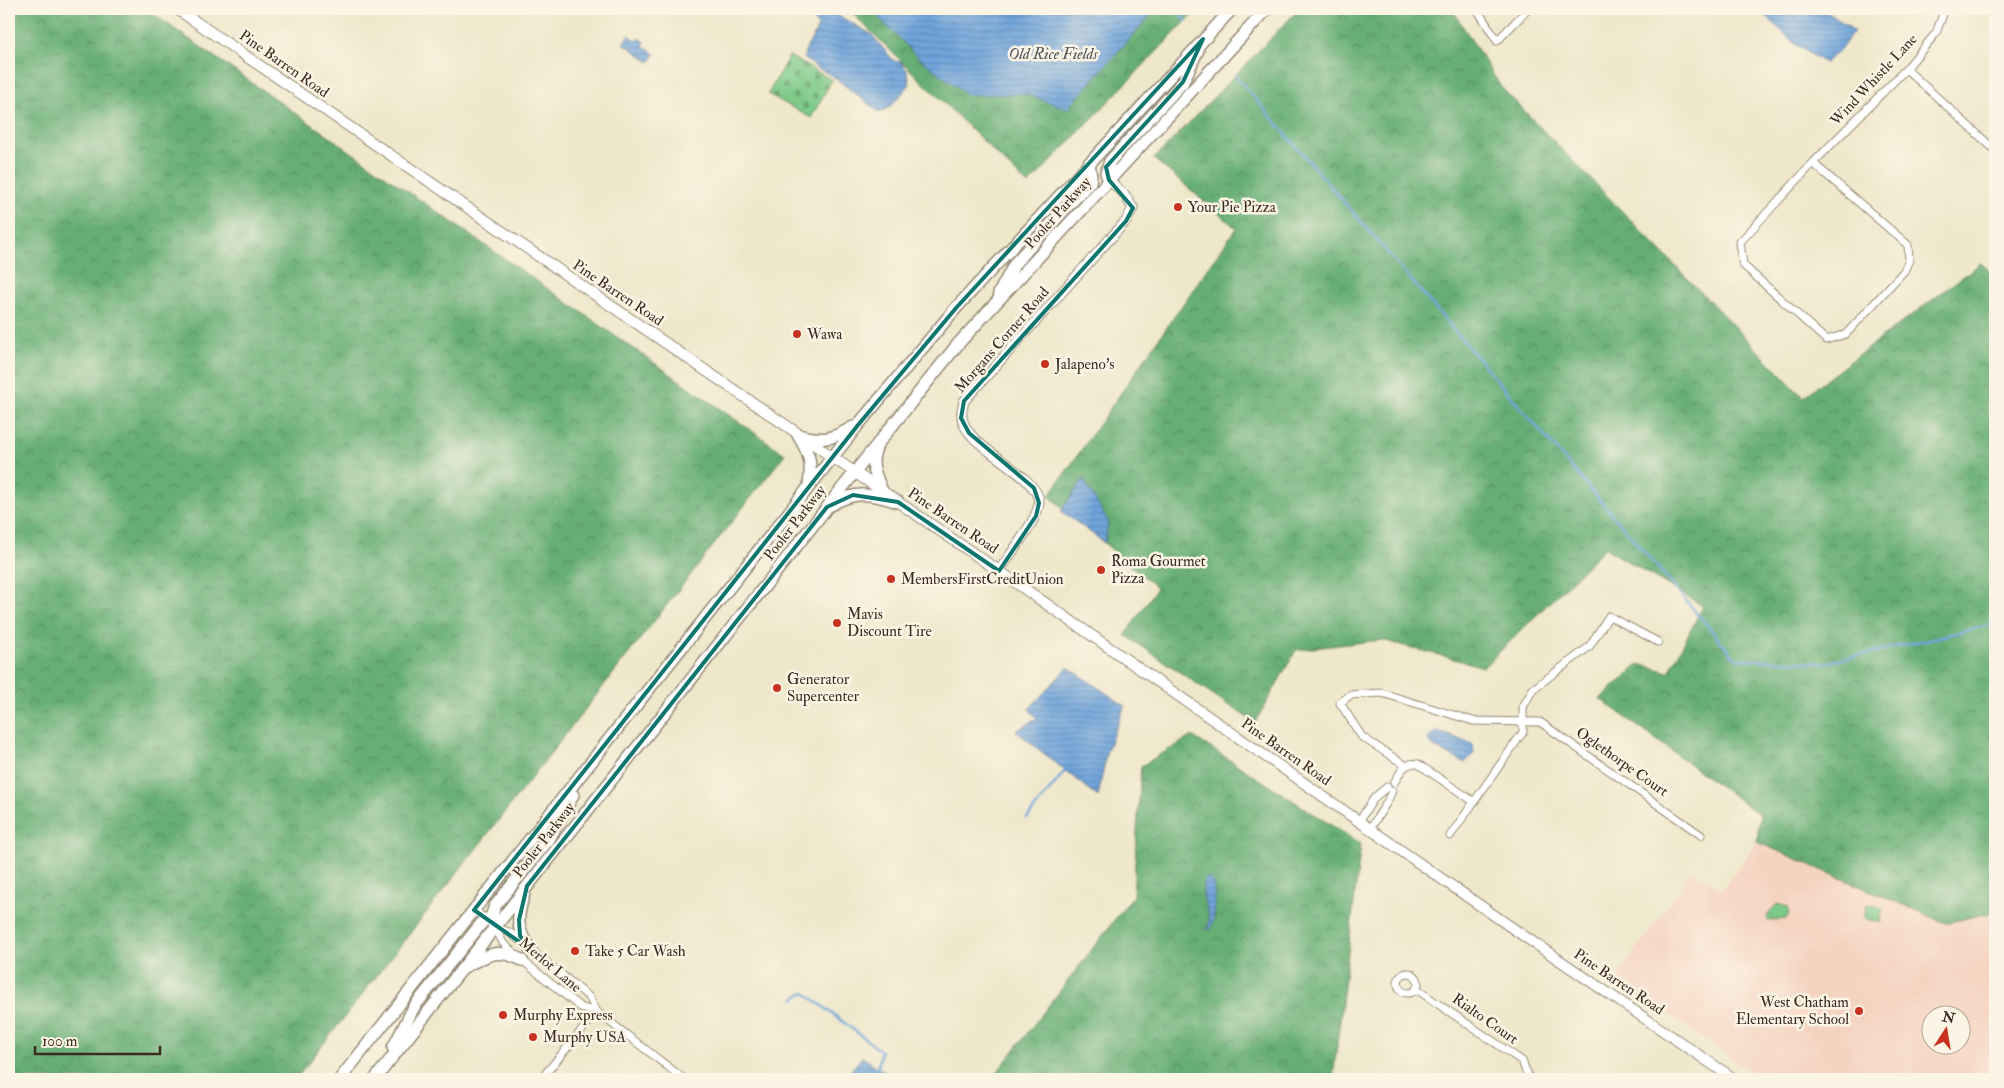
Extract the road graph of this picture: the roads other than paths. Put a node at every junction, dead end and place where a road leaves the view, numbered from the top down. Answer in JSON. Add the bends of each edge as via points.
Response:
{"nodes":[{"id":1,"x":178,"y":9,"type":"edge"},
{"id":2,"x":1232,"y":9,"type":"edge"},
{"id":3,"x":1258,"y":9,"type":"edge"},
{"id":4,"x":1267,"y":9,"type":"edge"},
{"id":5,"x":1477,"y":9,"type":"edge"},
{"id":6,"x":1528,"y":9,"type":"edge"},
{"id":7,"x":1945,"y":9,"type":"edge"},
{"id":8,"x":1242,"y":36,"type":"junction"},
{"id":9,"x":1203,"y":39,"type":"junction"},
{"id":10,"x":1906,"y":69,"type":"junction"},
{"id":11,"x":1995,"y":150,"type":"edge"},
{"id":12,"x":1089,"y":163,"type":"junction"},
{"id":13,"x":1813,"y":163,"type":"junction"},
{"id":14,"x":1109,"y":180,"type":"junction"},
{"id":15,"x":991,"y":308,"type":"junction"},
{"id":16,"x":858,"y":425,"type":"junction"},
{"id":17,"x":798,"y":435,"type":"junction"},
{"id":18,"x":879,"y":442,"type":"junction"},
{"id":19,"x":832,"y":458,"type":"junction"},
{"id":20,"x":854,"y":472,"type":"junction"},
{"id":21,"x":809,"y":487,"type":"junction"},
{"id":22,"x":882,"y":491,"type":"junction"},
{"id":23,"x":898,"y":502,"type":"junction"},
{"id":24,"x":827,"y":507,"type":"junction"},
{"id":25,"x":999,"y":571,"type":"junction"},
{"id":26,"x":1658,"y":642,"type":"dead end"},
{"id":27,"x":1523,"y":721,"type":"junction"},
{"id":28,"x":1405,"y":765,"type":"junction"},
{"id":29,"x":588,"y":768,"type":"junction"},
{"id":30,"x":1391,"y":787,"type":"junction"},
{"id":31,"x":1473,"y":802,"type":"junction"},
{"id":32,"x":1359,"y":821,"type":"junction"},
{"id":33,"x":1370,"y":829,"type":"junction"},
{"id":34,"x":1701,"y":835,"type":"dead end"},
{"id":35,"x":1450,"y":836,"type":"dead end"},
{"id":36,"x":527,"y":886,"type":"junction"},
{"id":37,"x":474,"y":910,"type":"junction"},
{"id":38,"x":485,"y":919,"type":"junction"},
{"id":39,"x":495,"y":927,"type":"junction"},
{"id":40,"x":531,"y":950,"type":"junction"},
{"id":41,"x":522,"y":960,"type":"junction"},
{"id":42,"x":462,"y":968,"type":"junction"},
{"id":43,"x":1416,"y":989,"type":"dead end"},
{"id":44,"x":597,"y":1012,"type":"junction"},
{"id":45,"x":382,"y":1070,"type":"junction"},
{"id":46,"x":340,"y":1079,"type":"edge"},
{"id":47,"x":375,"y":1079,"type":"edge"},
{"id":48,"x":542,"y":1079,"type":"edge"},
{"id":49,"x":684,"y":1079,"type":"edge"},
{"id":50,"x":1529,"y":1079,"type":"edge"},
{"id":51,"x":1734,"y":1079,"type":"edge"}],
"edges":[{"from":1,"to":17,"type":"main road","name":"Pine Barren Road"},
{"from":2,"to":9,"type":"main road","name":"Pooler Parkway"},
{"from":3,"to":8,"type":"main road"},
{"from":4,"to":8,"type":"main road","name":"Pooler Parkway"},
{"from":5,"to":6,"type":"street","via":[[1497,41]]},
{"from":7,"to":10,"type":"street","name":"Wind Whistle Lane","via":[[1936,33]]},
{"from":8,"to":14,"type":"main road","name":"Pooler Parkway"},
{"from":9,"to":12,"type":"main road","name":"Pooler Parkway"},
{"from":9,"to":14,"type":"main road","via":[[1182,82],[1110,161],[1106,173]]},
{"from":10,"to":11,"type":"street"},
{"from":10,"to":13,"type":"street","name":"Wind Whistle Lane"},
{"from":12,"to":15,"type":"main road","via":[[1090,182],[1015,263]]},
{"from":12,"to":16,"type":"main road","name":"Pooler Parkway","via":[[956,308]]},
{"from":13,"to":13,"type":"street","name":"Wind Whistle Lane","via":[[1740,242],[1743,264],[1826,340],[1846,334],[1904,271],[1909,260],[1908,245]]},
{"from":14,"to":15,"type":"main road","name":"Pooler Parkway"},
{"from":14,"to":25,"type":"street","name":"Morgans Corner Road","via":[[1133,208],[1126,221],[964,401],[962,418],[968,433],[1034,488],[1040,503],[1036,516]]},
{"from":15,"to":18,"type":"main road","name":"Pooler Parkway"},
{"from":16,"to":17,"type":"main road","via":[[836,437],[824,439]]},
{"from":16,"to":19,"type":"main road","name":"Pooler Parkway"},
{"from":17,"to":19,"type":"main road","name":"Pine Barren Road"},
{"from":17,"to":21,"type":"main road","via":[[811,461]]},
{"from":18,"to":20,"type":"main road","name":"Pooler Parkway"},
{"from":18,"to":22,"type":"main road","via":[[872,464]]},
{"from":19,"to":20,"type":"main road","name":"Pine Barren Road"},
{"from":19,"to":21,"type":"main road","name":"Pooler Parkway"},
{"from":20,"to":22,"type":"main road","name":"Pine Barren Road"},
{"from":20,"to":24,"type":"main road","name":"Pooler Parkway"},
{"from":21,"to":29,"type":"main road","name":"Pooler Parkway"},
{"from":22,"to":23,"type":"main road","name":"Pine Barren Road"},
{"from":23,"to":24,"type":"main road","via":[[879,496],[853,495]]},
{"from":23,"to":25,"type":"main road","name":"Pine Barren Road"},
{"from":24,"to":36,"type":"main road","name":"Pooler Parkway"},
{"from":25,"to":32,"type":"main road","name":"Pine Barren Road"},
{"from":26,"to":27,"type":"street","via":[[1609,616],[1589,647],[1534,687],[1523,707]]},
{"from":27,"to":28,"type":"street","name":"Oglethorpe Court","via":[[1470,721],[1386,693],[1346,697],[1340,703],[1360,734]]},
{"from":27,"to":31,"type":"street","via":[[1523,732]]},
{"from":27,"to":34,"type":"street","name":"Oglethorpe Court","via":[[1543,724]]},
{"from":28,"to":30,"type":"street"},
{"from":28,"to":31,"type":"street","via":[[1414,763],[1422,766]]},
{"from":29,"to":37,"type":"main road","name":"Pooler Parkway"},
{"from":29,"to":39,"type":"main road","via":[[549,839],[495,906],[492,914]]},
{"from":30,"to":32,"type":"street","via":[[1375,797]]},
{"from":30,"to":33,"type":"street","via":[[1389,799]]},
{"from":31,"to":35,"type":"street"},
{"from":32,"to":33,"type":"main road","name":"Pine Barren Road"},
{"from":33,"to":51,"type":"main road","name":"Pine Barren Road"},
{"from":36,"to":39,"type":"main road","name":"Pooler Parkway"},
{"from":36,"to":40,"type":"main road","via":[[521,905],[520,936]]},
{"from":37,"to":38,"type":"street","name":"Merlot Lane"},
{"from":37,"to":46,"type":"main road","name":"Pooler Parkway"},
{"from":38,"to":39,"type":"street","name":"Merlot Lane"},
{"from":38,"to":45,"type":"main road","via":[[414,1007]]},
{"from":39,"to":40,"type":"street","name":"Merlot Lane","via":[[509,932]]},
{"from":39,"to":41,"type":"street","name":"Merlot Lane","via":[[503,943]]},
{"from":39,"to":42,"type":"main road","name":"Pooler Parkway"},
{"from":40,"to":44,"type":"street","name":"Merlot Lane","via":[[589,997]]},
{"from":41,"to":42,"type":"main road","via":[[506,953],[490,954]]},
{"from":41,"to":44,"type":"street","name":"Merlot Lane","via":[[580,1008]]},
{"from":42,"to":45,"type":"main road","name":"Pooler Parkway"},
{"from":43,"to":50,"type":"street","name":"Rialto Court","via":[[1522,1061]]},
{"from":44,"to":48,"type":"street"},
{"from":44,"to":49,"type":"street","name":"Merlot Lane"},
{"from":45,"to":47,"type":"main road","name":"Pooler Parkway"}]}
